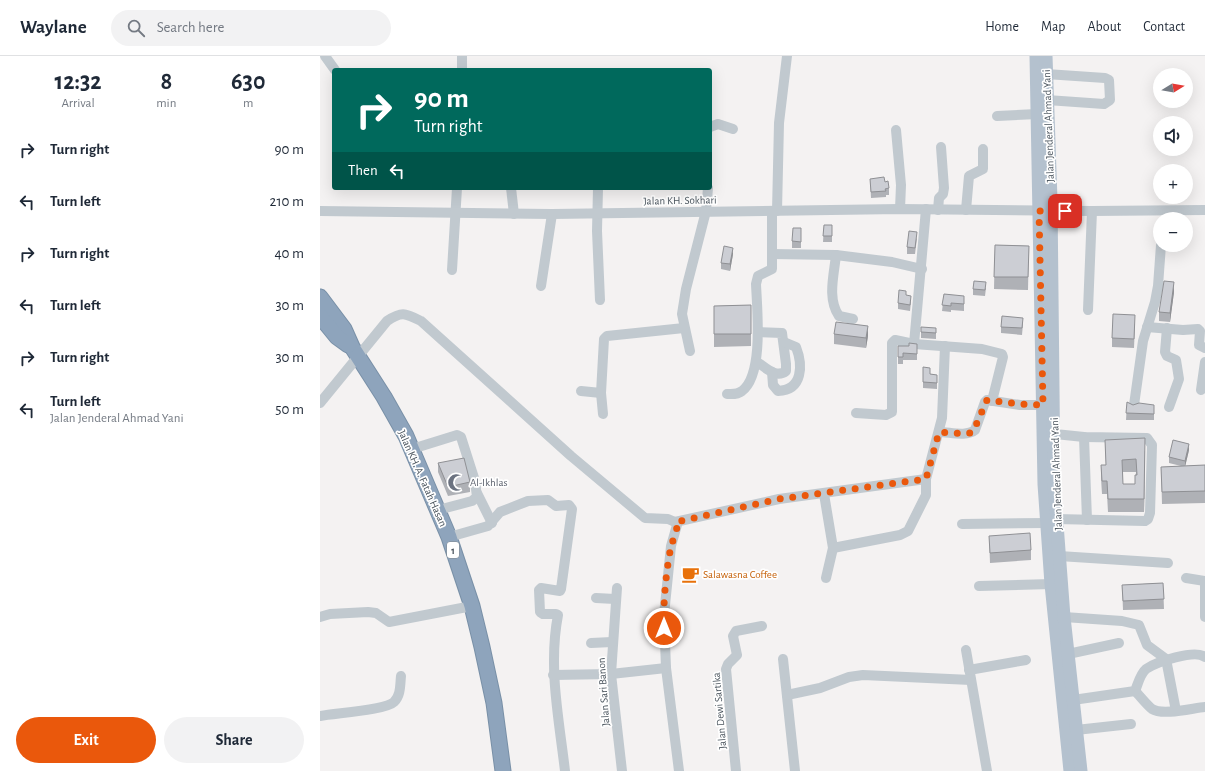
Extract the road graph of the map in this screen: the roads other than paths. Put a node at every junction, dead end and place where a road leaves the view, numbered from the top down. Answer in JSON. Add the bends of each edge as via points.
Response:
{"nodes":[{"id":1,"x":326,"y":56,"type":"edge"},
{"id":2,"x":339,"y":56,"type":"edge"},
{"id":3,"x":462,"y":56,"type":"edge"},
{"id":4,"x":787,"y":56,"type":"edge"},
{"id":5,"x":1036,"y":56,"type":"edge"},
{"id":6,"x":1046,"y":56,"type":"edge"},
{"id":7,"x":334,"y":68,"type":"edge"},
{"id":8,"x":462,"y":68,"type":"edge"},
{"id":9,"x":1046,"y":74,"type":"junction"},
{"id":10,"x":1047,"y":100,"type":"junction"},
{"id":11,"x":1038,"y":114,"type":"junction"},
{"id":12,"x":997,"y":116,"type":"dead end"},
{"id":13,"x":712,"y":126,"type":"edge"},
{"id":14,"x":733,"y":129,"type":"dead end"},
{"id":15,"x":896,"y":130,"type":"dead end"},
{"id":16,"x":940,"y":147,"type":"dead end"},
{"id":17,"x":983,"y":149,"type":"dead end"},
{"id":18,"x":457,"y":190,"type":"edge"},
{"id":19,"x":511,"y":190,"type":"edge"},
{"id":20,"x":598,"y":190,"type":"edge"},
{"id":21,"x":708,"y":190,"type":"edge"},
{"id":22,"x":900,"y":209,"type":"junction"},
{"id":23,"x":926,"y":209,"type":"junction"},
{"id":24,"x":938,"y":210,"type":"junction"},
{"id":25,"x":966,"y":210,"type":"junction"},
{"id":26,"x":1205,"y":210,"type":"edge"},
{"id":27,"x":706,"y":211,"type":"junction"},
{"id":28,"x":775,"y":211,"type":"junction"},
{"id":29,"x":1045,"y":211,"type":"junction"},
{"id":30,"x":1092,"y":211,"type":"junction"},
{"id":31,"x":320,"y":212,"type":"edge"},
{"id":32,"x":455,"y":212,"type":"junction"},
{"id":33,"x":1187,"y":212,"type":"edge"},
{"id":34,"x":597,"y":213,"type":"junction"},
{"id":35,"x":514,"y":214,"type":"junction"},
{"id":36,"x":552,"y":214,"type":"junction"},
{"id":37,"x":1153,"y":215,"type":"edge"},
{"id":38,"x":1160,"y":252,"type":"edge"},
{"id":39,"x":772,"y":254,"type":"junction"},
{"id":40,"x":836,"y":255,"type":"junction"},
{"id":41,"x":922,"y":269,"type":"junction"},
{"id":42,"x":452,"y":270,"type":"dead end"},
{"id":43,"x":541,"y":286,"type":"dead end"},
{"id":44,"x":320,"y":297,"type":"edge"},
{"id":45,"x":600,"y":300,"type":"dead end"},
{"id":46,"x":1088,"y":310,"type":"dead end"},
{"id":47,"x":320,"y":316,"type":"edge"},
{"id":48,"x":853,"y":319,"type":"dead end"},
{"id":49,"x":1148,"y":327,"type":"junction"},
{"id":50,"x":684,"y":328,"type":"junction"},
{"id":51,"x":1166,"y":328,"type":"junction"},
{"id":52,"x":758,"y":332,"type":"junction"},
{"id":53,"x":784,"y":342,"type":"junction"},
{"id":54,"x":914,"y":344,"type":"junction"},
{"id":55,"x":945,"y":346,"type":"junction"},
{"id":56,"x":1205,"y":348,"type":"edge"},
{"id":57,"x":355,"y":351,"type":"junction"},
{"id":58,"x":690,"y":351,"type":"dead end"},
{"id":59,"x":757,"y":362,"type":"junction"},
{"id":60,"x":1205,"y":362,"type":"edge"},
{"id":61,"x":772,"y":372,"type":"junction"},
{"id":62,"x":1201,"y":390,"type":"dead end"},
{"id":63,"x":580,"y":391,"type":"dead end"},
{"id":64,"x":602,"y":392,"type":"junction"},
{"id":65,"x":727,"y":394,"type":"dead end"},
{"id":66,"x":992,"y":401,"type":"junction"},
{"id":67,"x":320,"y":403,"type":"edge"},
{"id":68,"x":1043,"y":405,"type":"junction"},
{"id":69,"x":1134,"y":405,"type":"edge"},
{"id":70,"x":1169,"y":407,"type":"dead end"},
{"id":71,"x":856,"y":413,"type":"dead end"},
{"id":72,"x":603,"y":414,"type":"dead end"},
{"id":73,"x":939,"y":432,"type":"junction"},
{"id":74,"x":1055,"y":434,"type":"junction"},
{"id":75,"x":1084,"y":437,"type":"junction"},
{"id":76,"x":412,"y":449,"type":"junction"},
{"id":77,"x":926,"y":479,"type":"junction"},
{"id":78,"x":1049,"y":484,"type":"junction"},
{"id":79,"x":477,"y":493,"type":"junction"},
{"id":80,"x":824,"y":494,"type":"junction"},
{"id":81,"x":438,"y":510,"type":"junction"},
{"id":82,"x":1087,"y":520,"type":"junction"},
{"id":83,"x":1051,"y":521,"type":"junction"},
{"id":84,"x":676,"y":522,"type":"junction"},
{"id":85,"x":492,"y":523,"type":"junction"},
{"id":86,"x":962,"y":524,"type":"dead end"},
{"id":87,"x":449,"y":537,"type":"junction"},
{"id":88,"x":832,"y":548,"type":"junction"},
{"id":89,"x":1059,"y":556,"type":"junction"},
{"id":90,"x":1168,"y":563,"type":"dead end"},
{"id":91,"x":826,"y":578,"type":"dead end"},
{"id":92,"x":1186,"y":578,"type":"dead end"},
{"id":93,"x":1205,"y":581,"type":"edge"},
{"id":94,"x":1051,"y":584,"type":"junction"},
{"id":95,"x":979,"y":586,"type":"dead end"},
{"id":96,"x":617,"y":588,"type":"dead end"},
{"id":97,"x":596,"y":598,"type":"dead end"},
{"id":98,"x":616,"y":599,"type":"junction"},
{"id":99,"x":472,"y":606,"type":"junction"},
{"id":100,"x":1064,"y":616,"type":"junction"},
{"id":101,"x":320,"y":617,"type":"edge"},
{"id":102,"x":1205,"y":617,"type":"edge"},
{"id":103,"x":762,"y":626,"type":"dead end"},
{"id":104,"x":612,"y":642,"type":"junction"},
{"id":105,"x":591,"y":643,"type":"dead end"},
{"id":106,"x":1119,"y":643,"type":"dead end"},
{"id":107,"x":966,"y":650,"type":"dead end"},
{"id":108,"x":1068,"y":654,"type":"junction"},
{"id":109,"x":1205,"y":658,"type":"edge"},
{"id":110,"x":783,"y":659,"type":"dead end"},
{"id":111,"x":1166,"y":659,"type":"junction"},
{"id":112,"x":1026,"y":660,"type":"dead end"},
{"id":113,"x":666,"y":668,"type":"junction"},
{"id":114,"x":611,"y":674,"type":"junction"},
{"id":115,"x":553,"y":675,"type":"junction"},
{"id":116,"x":970,"y":675,"type":"junction"},
{"id":117,"x":401,"y":676,"type":"dead end"},
{"id":118,"x":1135,"y":691,"type":"junction"},
{"id":119,"x":787,"y":695,"type":"junction"},
{"id":120,"x":1073,"y":700,"type":"junction"},
{"id":121,"x":1205,"y":707,"type":"edge"},
{"id":122,"x":1176,"y":711,"type":"junction"},
{"id":123,"x":320,"y":716,"type":"edge"},
{"id":124,"x":1131,"y":724,"type":"dead end"},
{"id":125,"x":1076,"y":730,"type":"junction"},
{"id":126,"x":503,"y":771,"type":"edge"},
{"id":127,"x":565,"y":771,"type":"edge"},
{"id":128,"x":622,"y":771,"type":"edge"},
{"id":129,"x":679,"y":771,"type":"edge"},
{"id":130,"x":736,"y":771,"type":"edge"},
{"id":131,"x":795,"y":771,"type":"edge"},
{"id":132,"x":987,"y":771,"type":"edge"},
{"id":133,"x":1070,"y":771,"type":"edge"},
{"id":134,"x":1081,"y":771,"type":"edge"}],
"edges":[{"from":1,"to":7,"type":"street"},
{"from":2,"to":7,"type":"street"},
{"from":3,"to":8,"type":"street"},
{"from":4,"to":28,"type":"street","via":[[779,123]]},
{"from":5,"to":11,"type":"main road","name":"Jalan Jenderal Ahmad Yani"},
{"from":6,"to":9,"type":"main road","name":"Jalan Jenderal Ahmad Yani"},
{"from":9,"to":10,"type":"main road","name":"Jalan Jenderal Ahmad Yani"},
{"from":9,"to":10,"type":"street","via":[[1105,78],[1110,84],[1110,100],[1104,104]]},
{"from":10,"to":29,"type":"main road","name":"Jalan Jenderal Ahmad Yani"},
{"from":11,"to":12,"type":"street"},
{"from":11,"to":29,"type":"main road","name":"Jalan Jenderal Ahmad Yani"},
{"from":13,"to":14,"type":"street","via":[[718,124]]},
{"from":15,"to":22,"type":"street","via":[[901,185]]},
{"from":16,"to":24,"type":"street","via":[[944,188],[939,198]]},
{"from":17,"to":25,"type":"street","via":[[983,169],[968,179]]},
{"from":18,"to":32,"type":"street"},
{"from":19,"to":35,"type":"street"},
{"from":20,"to":34,"type":"street"},
{"from":21,"to":27,"type":"street"},
{"from":22,"to":23,"type":"street","name":"Jalan KH. Sokhari"},
{"from":22,"to":28,"type":"street","name":"Jalan KH. Sokhari"},
{"from":23,"to":24,"type":"street","name":"Jalan KH. Sokhari"},
{"from":23,"to":41,"type":"street"},
{"from":24,"to":25,"type":"street","name":"Jalan KH. Sokhari"},
{"from":25,"to":29,"type":"street","name":"Jalan KH. Sokhari"},
{"from":26,"to":33,"type":"street","name":"Jalan KH. Sokhari"},
{"from":27,"to":28,"type":"street","name":"Jalan KH. Sokhari"},
{"from":27,"to":34,"type":"street","name":"Jalan KH. Sokhari"},
{"from":27,"to":50,"type":"street","via":[[686,289],[682,314]]},
{"from":28,"to":39,"type":"street"},
{"from":29,"to":30,"type":"street","name":"Jalan KH. Sokhari"},
{"from":29,"to":68,"type":"main road","name":"Jalan Jenderal Ahmad Yani"},
{"from":29,"to":74,"type":"main road","name":"Jalan Jenderal Ahmad Yani"},
{"from":30,"to":37,"type":"street","name":"Jalan KH. Sokhari"},
{"from":30,"to":46,"type":"street"},
{"from":31,"to":32,"type":"street","name":"Jalan KH. Sokhari"},
{"from":32,"to":35,"type":"street","name":"Jalan KH. Sokhari"},
{"from":32,"to":42,"type":"street"},
{"from":34,"to":36,"type":"street","name":"Jalan KH. Sokhari"},
{"from":34,"to":45,"type":"street"},
{"from":35,"to":36,"type":"street","name":"Jalan KH. Sokhari"},
{"from":36,"to":43,"type":"street"},
{"from":38,"to":49,"type":"street","via":[[1158,286]]},
{"from":39,"to":40,"type":"street"},
{"from":39,"to":52,"type":"street","via":[[772,269],[758,276],[756,284]]},
{"from":40,"to":41,"type":"street","via":[[892,262]]},
{"from":40,"to":48,"type":"street","via":[[832,300],[834,310],[839,316]]},
{"from":41,"to":54,"type":"street"},
{"from":44,"to":57,"type":"highway","name":"Jalan KH. A. Fatah Hasan","number":"1","via":[[344,329]]},
{"from":47,"to":57,"type":"highway","number":"1","via":[[337,337]]},
{"from":49,"to":51,"type":"street"},
{"from":49,"to":69,"type":"street","via":[[1143,341]]},
{"from":50,"to":58,"type":"street"},
{"from":50,"to":64,"type":"street","via":[[606,336]]},
{"from":51,"to":56,"type":"street","via":[[1198,329],[1199,345]]},
{"from":51,"to":70,"type":"street","via":[[1165,352],[1167,356],[1176,360],[1179,379]]},
{"from":52,"to":53,"type":"street","via":[[782,333]]},
{"from":52,"to":59,"type":"street"},
{"from":53,"to":61,"type":"street","via":[[786,371],[781,374]]},
{"from":53,"to":61,"type":"street","via":[[796,347],[800,375],[791,387],[778,391],[774,388]]},
{"from":54,"to":55,"type":"street"},
{"from":54,"to":71,"type":"street","via":[[897,340],[892,343],[892,412],[886,415]]},
{"from":55,"to":66,"type":"street","via":[[982,349],[1002,354]]},
{"from":55,"to":73,"type":"street","via":[[943,412]]},
{"from":57,"to":67,"type":"street"},
{"from":57,"to":76,"type":"highway","name":"Jalan KH. A. Fatah Hasan","number":"1"},
{"from":57,"to":84,"type":"street","via":[[398,314],[414,317],[645,518]]},
{"from":59,"to":61,"type":"street"},
{"from":59,"to":65,"type":"street","via":[[741,392]]},
{"from":60,"to":62,"type":"street"},
{"from":63,"to":64,"type":"street"},
{"from":64,"to":72,"type":"street"},
{"from":66,"to":68,"type":"street"},
{"from":66,"to":73,"type":"street","via":[[985,402],[973,432]]},
{"from":68,"to":78,"type":"main road","name":"Jalan Jenderal Ahmad Yani"},
{"from":73,"to":77,"type":"street"},
{"from":74,"to":75,"type":"street"},
{"from":74,"to":78,"type":"main road","name":"Jalan Jenderal Ahmad Yani"},
{"from":75,"to":82,"type":"street"},
{"from":75,"to":82,"type":"street","via":[[1147,438],[1152,445],[1148,519]]},
{"from":76,"to":79,"type":"street","via":[[460,436]]},
{"from":76,"to":81,"type":"highway","name":"Jalan KH. A. Fatah Hasan","number":"1"},
{"from":77,"to":80,"type":"street"},
{"from":77,"to":88,"type":"street","via":[[924,501],[906,532]]},
{"from":78,"to":83,"type":"main road","name":"Jalan Jenderal Ahmad Yani"},
{"from":79,"to":81,"type":"street","via":[[472,501]]},
{"from":79,"to":85,"type":"street"},
{"from":80,"to":84,"type":"street","via":[[779,499]]},
{"from":80,"to":88,"type":"street"},
{"from":81,"to":87,"type":"highway","name":"Jalan KH. A. Fatah Hasan","number":"1"},
{"from":82,"to":83,"type":"street"},
{"from":83,"to":86,"type":"street"},
{"from":83,"to":89,"type":"main road","name":"Jalan Jenderal Ahmad Yani"},
{"from":83,"to":94,"type":"main road","name":"Jalan Jenderal Ahmad Yani"},
{"from":84,"to":113,"type":"street","via":[[664,615]]},
{"from":85,"to":87,"type":"street"},
{"from":85,"to":115,"type":"street","via":[[500,512],[528,501],[548,500],[556,506],[568,505],[572,509],[561,589],[539,590],[540,612],[558,615],[554,637]]},
{"from":87,"to":99,"type":"highway","name":"Jalan KH. A. Fatah Hasan","number":"1"},
{"from":88,"to":91,"type":"street"},
{"from":89,"to":90,"type":"street"},
{"from":89,"to":100,"type":"main road","name":"Jalan Jenderal Ahmad Yani"},
{"from":92,"to":93,"type":"street"},
{"from":93,"to":102,"type":"street"},
{"from":94,"to":95,"type":"street"},
{"from":94,"to":133,"type":"main road","name":"Jalan Jenderal Ahmad Yani"},
{"from":96,"to":98,"type":"street","name":"Jalan Sari Banon"},
{"from":97,"to":98,"type":"street"},
{"from":98,"to":104,"type":"street","name":"Jalan Sari Banon"},
{"from":99,"to":101,"type":"street","via":[[389,622],[376,613],[368,612]]},
{"from":99,"to":126,"type":"highway","name":"Jalan KH. A. Fatah Hasan","number":"1","via":[[494,703]]},
{"from":100,"to":108,"type":"main road","name":"Jalan Jenderal Ahmad Yani"},
{"from":100,"to":111,"type":"street","via":[[1136,624],[1147,645]]},
{"from":103,"to":130,"type":"street","name":"Jalan Dewi Sartika","via":[[736,631],[733,636],[737,655],[726,669]]},
{"from":104,"to":105,"type":"street"},
{"from":104,"to":114,"type":"street","name":"Jalan Sari Banon"},
{"from":106,"to":108,"type":"street"},
{"from":107,"to":116,"type":"street"},
{"from":108,"to":120,"type":"main road","name":"Jalan Jenderal Ahmad Yani"},
{"from":109,"to":111,"type":"street","via":[[1196,655]]},
{"from":110,"to":119,"type":"street"},
{"from":111,"to":118,"type":"street","via":[[1144,672]]},
{"from":111,"to":122,"type":"street"},
{"from":112,"to":116,"type":"street"},
{"from":113,"to":114,"type":"street"},
{"from":113,"to":129,"type":"street"},
{"from":114,"to":115,"type":"street"},
{"from":114,"to":128,"type":"street","name":"Jalan Sari Banon"},
{"from":115,"to":127,"type":"street"},
{"from":116,"to":119,"type":"street","via":[[849,677],[820,688]]},
{"from":116,"to":132,"type":"street"},
{"from":117,"to":123,"type":"street","via":[[399,694],[393,703],[380,709]]},
{"from":118,"to":120,"type":"street"},
{"from":118,"to":122,"type":"street","via":[[1153,709],[1162,712]]},
{"from":119,"to":131,"type":"street"},
{"from":120,"to":125,"type":"main road","name":"Jalan Jenderal Ahmad Yani"},
{"from":121,"to":122,"type":"street"},
{"from":124,"to":125,"type":"street"},
{"from":125,"to":134,"type":"main road","name":"Jalan Jenderal Ahmad Yani"}]}
